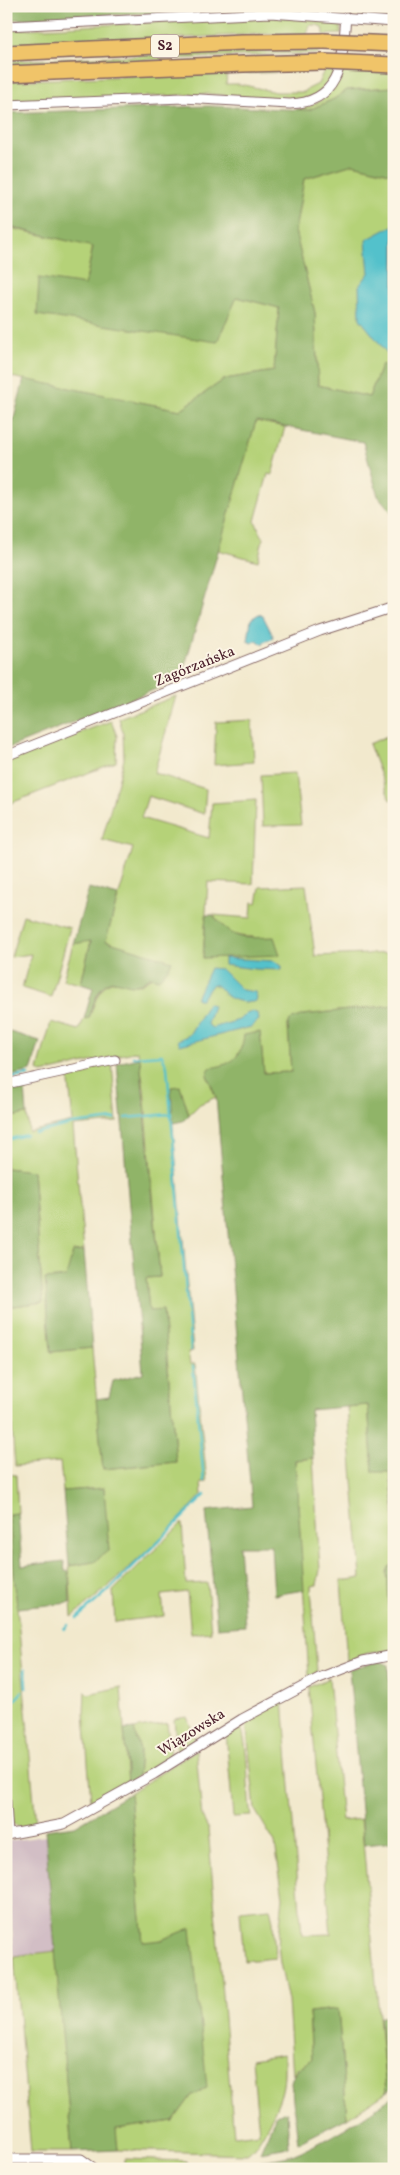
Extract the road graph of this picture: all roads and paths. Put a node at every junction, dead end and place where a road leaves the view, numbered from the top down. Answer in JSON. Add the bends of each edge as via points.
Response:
{"nodes":[{"id":1,"x":346,"y":18,"type":"junction"},
{"id":2,"x":394,"y":22,"type":"edge"},
{"id":3,"x":6,"y":26,"type":"edge"},
{"id":4,"x":394,"y":44,"type":"edge"},
{"id":5,"x":6,"y":53,"type":"edge"},
{"id":6,"x":394,"y":65,"type":"edge"},
{"id":7,"x":6,"y":74,"type":"edge"},
{"id":8,"x":6,"y":105,"type":"edge"},
{"id":9,"x":394,"y":607,"type":"edge"},
{"id":10,"x":6,"y":756,"type":"edge"},
{"id":11,"x":115,"y":1060,"type":"dead end"},
{"id":12,"x":6,"y":1084,"type":"edge"},
{"id":13,"x":394,"y":1655,"type":"edge"},
{"id":14,"x":6,"y":1801,"type":"edge"},
{"id":15,"x":7,"y":1835,"type":"edge"},
{"id":16,"x":6,"y":2159,"type":"edge"},
{"id":17,"x":96,"y":2169,"type":"edge"}],
"edges":[{"from":1,"to":2,"type":"street"},
{"from":1,"to":3,"type":"street","via":[[253,13]]},
{"from":1,"to":8,"type":"street","via":[[343,53],[336,77],[323,95],[305,103],[183,98]]},
{"from":4,"to":5,"type":"highway","number":"S2","bridge":true,"via":[[242,42]]},
{"from":6,"to":7,"type":"highway","number":"S2","bridge":true,"via":[[324,62]]},
{"from":9,"to":10,"type":"street","name":"Zagórzańska","via":[[320,631]]},
{"from":11,"to":12,"type":"street"},
{"from":13,"to":15,"type":"street","name":"Wiązowska","via":[[363,1661],[319,1678],[242,1719],[154,1774],[64,1824]]},
{"from":14,"to":15,"type":"street"},
{"from":16,"to":17,"type":"street","via":[[81,2159]]}]}
